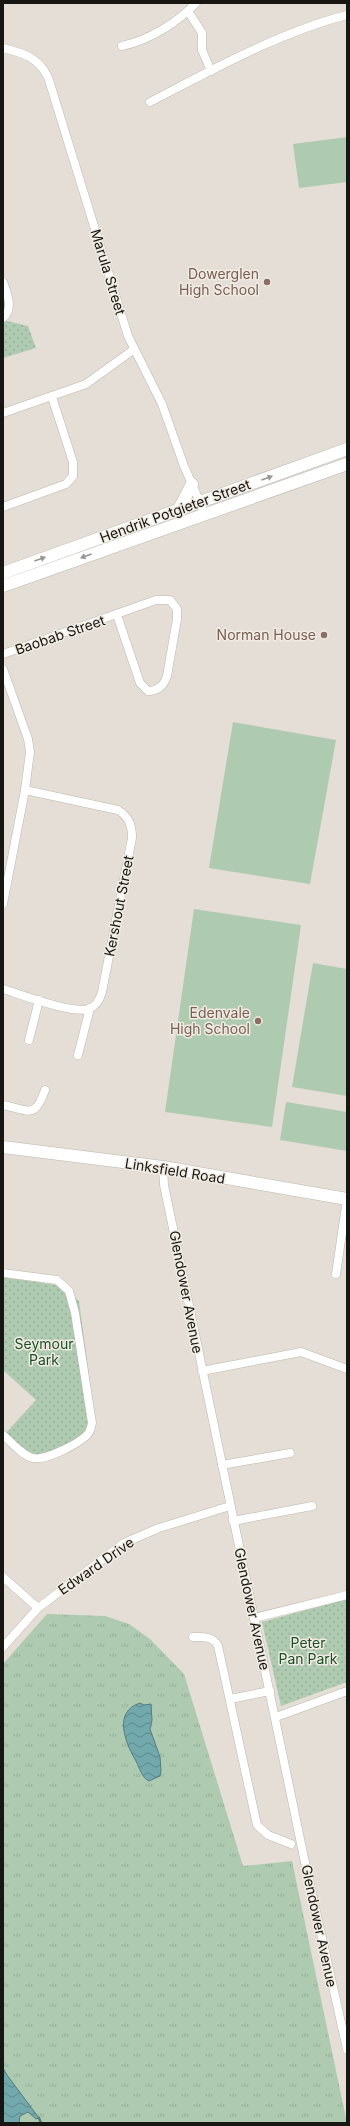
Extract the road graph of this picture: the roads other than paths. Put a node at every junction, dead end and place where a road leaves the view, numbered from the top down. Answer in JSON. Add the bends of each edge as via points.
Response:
{"nodes":[{"id":1,"x":196,"y":3,"type":"edge"},
{"id":2,"x":188,"y":11,"type":"junction"},
{"id":3,"x":347,"y":15,"type":"edge"},
{"id":4,"x":122,"y":46,"type":"dead end"},
{"id":5,"x":3,"y":48,"type":"edge"},
{"id":6,"x":211,"y":70,"type":"junction"},
{"id":7,"x":150,"y":102,"type":"dead end"},
{"id":8,"x":3,"y":282,"type":"edge"},
{"id":9,"x":3,"y":318,"type":"edge"},
{"id":10,"x":133,"y":350,"type":"junction"},
{"id":11,"x":52,"y":397,"type":"junction"},
{"id":12,"x":3,"y":413,"type":"edge"},
{"id":13,"x":347,"y":449,"type":"edge"},
{"id":14,"x":347,"y":464,"type":"edge"},
{"id":15,"x":193,"y":485,"type":"junction"},
{"id":16,"x":218,"y":495,"type":"junction"},
{"id":17,"x":3,"y":507,"type":"edge"},
{"id":18,"x":202,"y":507,"type":"junction"},
{"id":19,"x":179,"y":509,"type":"junction"},
{"id":20,"x":3,"y":573,"type":"edge"},
{"id":21,"x":3,"y":586,"type":"edge"},
{"id":22,"x":117,"y":615,"type":"junction"},
{"id":23,"x":3,"y":654,"type":"edge"},
{"id":24,"x":3,"y":669,"type":"edge"},
{"id":25,"x":25,"y":790,"type":"junction"},
{"id":26,"x":3,"y":904,"type":"edge"},
{"id":27,"x":3,"y":989,"type":"edge"},
{"id":28,"x":39,"y":1000,"type":"junction"},
{"id":29,"x":90,"y":1008,"type":"junction"},
{"id":30,"x":28,"y":1040,"type":"dead end"},
{"id":31,"x":78,"y":1055,"type":"dead end"},
{"id":32,"x":44,"y":1090,"type":"dead end"},
{"id":33,"x":3,"y":1105,"type":"edge"},
{"id":34,"x":3,"y":1147,"type":"edge"},
{"id":35,"x":163,"y":1167,"type":"junction"},
{"id":36,"x":347,"y":1199,"type":"edge"},
{"id":37,"x":3,"y":1273,"type":"edge"},
{"id":38,"x":336,"y":1274,"type":"dead end"},
{"id":39,"x":347,"y":1369,"type":"edge"},
{"id":40,"x":202,"y":1371,"type":"junction"},
{"id":41,"x":3,"y":1435,"type":"edge"},
{"id":42,"x":290,"y":1453,"type":"dead end"},
{"id":43,"x":222,"y":1465,"type":"junction"},
{"id":44,"x":230,"y":1506,"type":"junction"},
{"id":45,"x":312,"y":1506,"type":"dead end"},
{"id":46,"x":234,"y":1521,"type":"junction"},
{"id":47,"x":3,"y":1578,"type":"edge"},
{"id":48,"x":347,"y":1595,"type":"edge"},
{"id":49,"x":38,"y":1608,"type":"junction"},
{"id":50,"x":254,"y":1618,"type":"junction"},
{"id":51,"x":193,"y":1637,"type":"dead end"},
{"id":52,"x":3,"y":1647,"type":"edge"},
{"id":53,"x":270,"y":1691,"type":"junction"},
{"id":54,"x":347,"y":1691,"type":"edge"},
{"id":55,"x":230,"y":1699,"type":"junction"},
{"id":56,"x":276,"y":1717,"type":"junction"},
{"id":57,"x":291,"y":1844,"type":"dead end"},
{"id":58,"x":347,"y":2045,"type":"edge"}],
"edges":[{"from":1,"to":2,"type":"street"},
{"from":2,"to":4,"type":"street","via":[[145,40]]},
{"from":2,"to":6,"type":"street","via":[[202,32],[202,50]]},
{"from":3,"to":6,"type":"street","via":[[303,28]]},
{"from":5,"to":10,"type":"street","name":"Marula Street","via":[[32,57],[41,65],[48,77]]},
{"from":6,"to":7,"type":"street"},
{"from":8,"to":9,"type":"street","via":[[9,303],[8,312]]},
{"from":10,"to":11,"type":"street","via":[[91,381]]},
{"from":10,"to":15,"type":"street","name":"Marula Street","via":[[162,404]]},
{"from":11,"to":12,"type":"street"},
{"from":11,"to":17,"type":"street","via":[[73,462],[73,476],[66,484]]},
{"from":16,"to":13,"type":"street","name":"Hendrik Potgieter Street","one_way":true},
{"from":14,"to":18,"type":"street","name":"Hendrik Potgieter Street"},
{"from":15,"to":16,"type":"street"},
{"from":15,"to":18,"type":"street","name":"Marula Street"},
{"from":15,"to":19,"type":"street"},
{"from":16,"to":18,"type":"street","name":"Hendrik Potgieter Street"},
{"from":18,"to":19,"type":"street","name":"Hendrik Potgieter Street"},
{"from":18,"to":21,"type":"street","name":"Hendrik Potgieter Street","one_way":true},
{"from":20,"to":19,"type":"street","name":"Hendrik Potgieter Street","one_way":true},
{"from":22,"to":22,"type":"street","name":"Baobab Street","via":[[140,683],[148,691],[158,689],[167,676],[177,619],[176,606],[170,600],[163,599]]},
{"from":22,"to":23,"type":"street","name":"Baobab Street"},
{"from":24,"to":25,"type":"street","via":[[28,739],[30,759]]},
{"from":25,"to":26,"type":"street"},
{"from":25,"to":29,"type":"street","name":"Kershout Street","via":[[111,807],[124,813],[130,821],[132,828],[128,864],[102,992],[97,1003]]},
{"from":27,"to":28,"type":"street"},
{"from":28,"to":29,"type":"street","via":[[74,1009]]},
{"from":28,"to":30,"type":"street"},
{"from":29,"to":31,"type":"street"},
{"from":32,"to":33,"type":"street","via":[[35,1110]]},
{"from":34,"to":35,"type":"street","name":"Linksfield Road"},
{"from":35,"to":36,"type":"street","name":"Linksfield Road"},
{"from":35,"to":40,"type":"street","name":"Glendower Avenue","via":[[164,1185]]},
{"from":36,"to":38,"type":"street"},
{"from":37,"to":41,"type":"street","via":[[56,1280],[69,1291],[76,1313],[92,1424],[84,1437],[47,1458],[40,1459],[28,1456]]},
{"from":39,"to":40,"type":"street","via":[[301,1352]]},
{"from":40,"to":43,"type":"street","name":"Glendower Avenue"},
{"from":42,"to":43,"type":"street"},
{"from":43,"to":44,"type":"street","name":"Glendower Avenue"},
{"from":44,"to":46,"type":"street","name":"Glendower Avenue"},
{"from":44,"to":49,"type":"street","name":"Edward Drive","via":[[159,1528],[124,1544]]},
{"from":45,"to":46,"type":"street"},
{"from":46,"to":50,"type":"street","name":"Glendower Avenue"},
{"from":47,"to":49,"type":"street"},
{"from":48,"to":50,"type":"street"},
{"from":49,"to":52,"type":"street","name":"Edward Drive"},
{"from":50,"to":53,"type":"street","name":"Glendower Avenue"},
{"from":51,"to":55,"type":"street","via":[[208,1637],[216,1643]]},
{"from":53,"to":55,"type":"street"},
{"from":53,"to":56,"type":"street","name":"Glendower Avenue"},
{"from":54,"to":56,"type":"street"},
{"from":55,"to":57,"type":"street","via":[[257,1825],[268,1836]]},
{"from":56,"to":58,"type":"street","name":"Glendower Avenue","via":[[304,1858]]}]}
